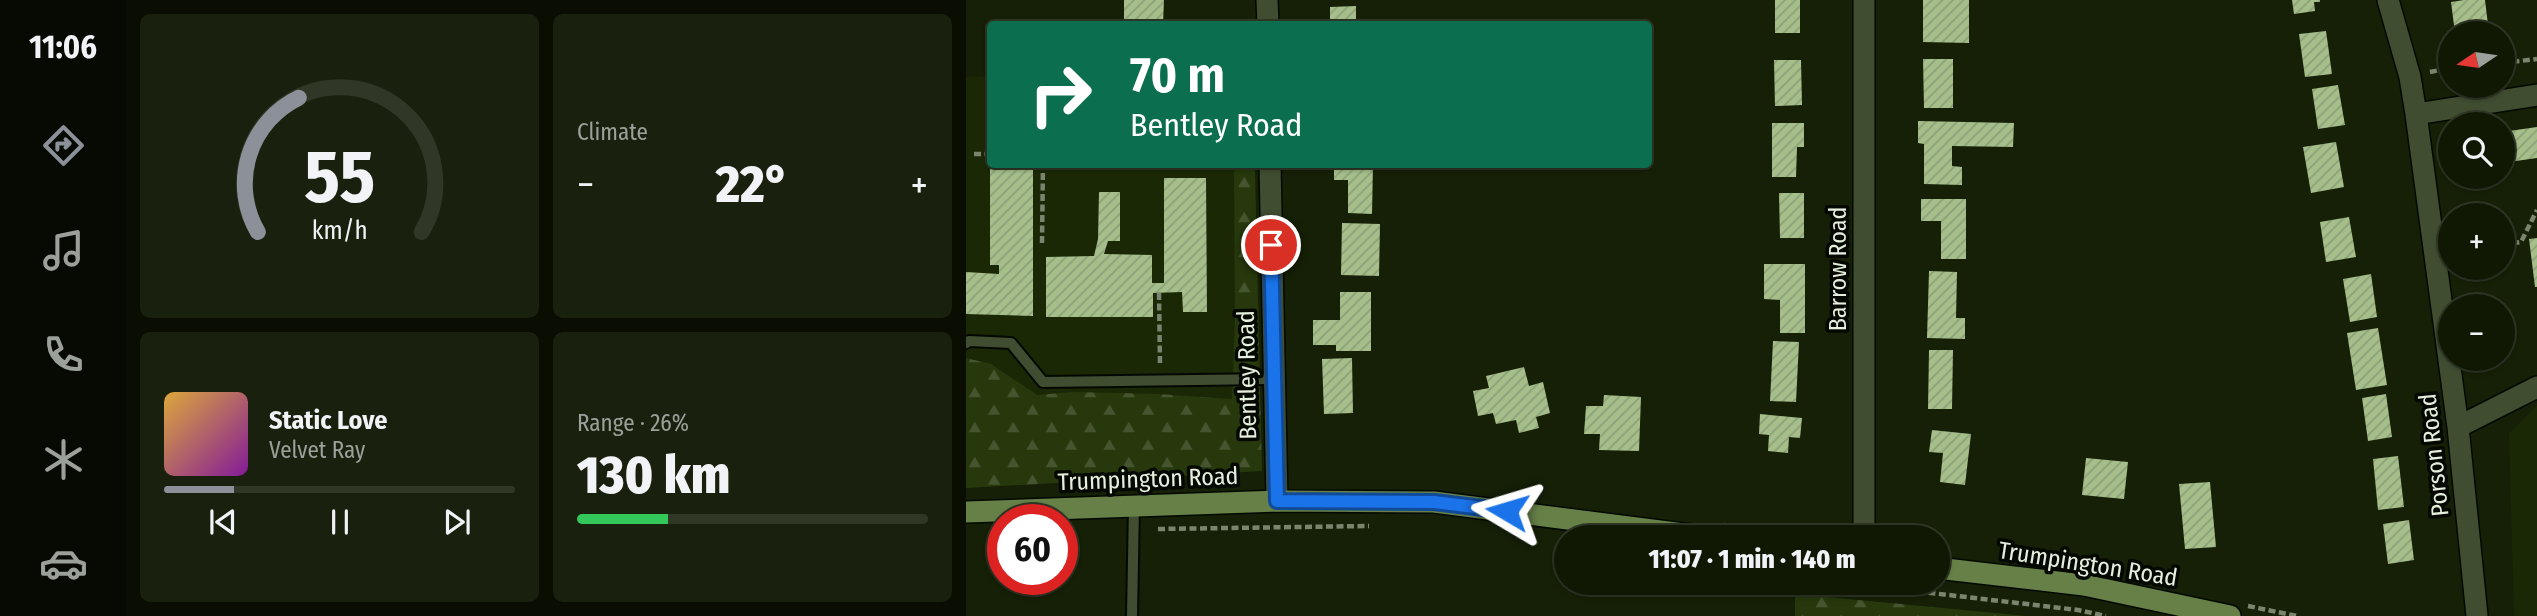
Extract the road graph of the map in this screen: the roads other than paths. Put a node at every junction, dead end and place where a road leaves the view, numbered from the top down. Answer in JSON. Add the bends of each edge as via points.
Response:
{"nodes":[{"id":1,"x":1267,"y":0,"type":"edge"},
{"id":2,"x":1864,"y":0,"type":"edge"},
{"id":3,"x":2388,"y":0,"type":"edge"},
{"id":4,"x":1268,"y":21,"type":"edge"},
{"id":5,"x":2537,"y":95,"type":"edge"},
{"id":6,"x":2416,"y":114,"type":"junction"},
{"id":7,"x":1270,"y":168,"type":"edge"},
{"id":8,"x":966,"y":344,"type":"edge"},
{"id":9,"x":1273,"y":379,"type":"junction"},
{"id":10,"x":2537,"y":387,"type":"edge"},
{"id":11,"x":2458,"y":427,"type":"junction"},
{"id":12,"x":1277,"y":501,"type":"junction"},
{"id":13,"x":1134,"y":505,"type":"junction"},
{"id":14,"x":966,"y":513,"type":"edge"},
{"id":15,"x":1613,"y":525,"type":"edge"},
{"id":16,"x":1864,"y":525,"type":"edge"},
{"id":17,"x":1950,"y":570,"type":"edge"},
{"id":18,"x":1132,"y":616,"type":"edge"},
{"id":19,"x":2231,"y":616,"type":"edge"},
{"id":20,"x":2477,"y":616,"type":"edge"}],
"edges":[{"from":1,"to":4,"type":"street"},
{"from":2,"to":16,"type":"street","name":"Barrow Road"},
{"from":3,"to":6,"type":"street","name":"Porson Road"},
{"from":5,"to":6,"type":"street"},
{"from":6,"to":11,"type":"street","name":"Porson Road"},
{"from":7,"to":9,"type":"street","name":"Bentley Road"},
{"from":8,"to":9,"type":"lane","via":[[1011,343],[1043,382]]},
{"from":9,"to":12,"type":"street","name":"Bentley Road"},
{"from":10,"to":11,"type":"street"},
{"from":11,"to":20,"type":"street","name":"Porson Road"},
{"from":12,"to":13,"type":"main road","name":"Trumpington Road"},
{"from":12,"to":15,"type":"main road","name":"Trumpington Road","via":[[1434,502]]},
{"from":13,"to":14,"type":"main road","name":"Trumpington Road"},
{"from":13,"to":18,"type":"lane"},
{"from":17,"to":19,"type":"main road","name":"Trumpington Road","via":[[2084,585]]}]}
